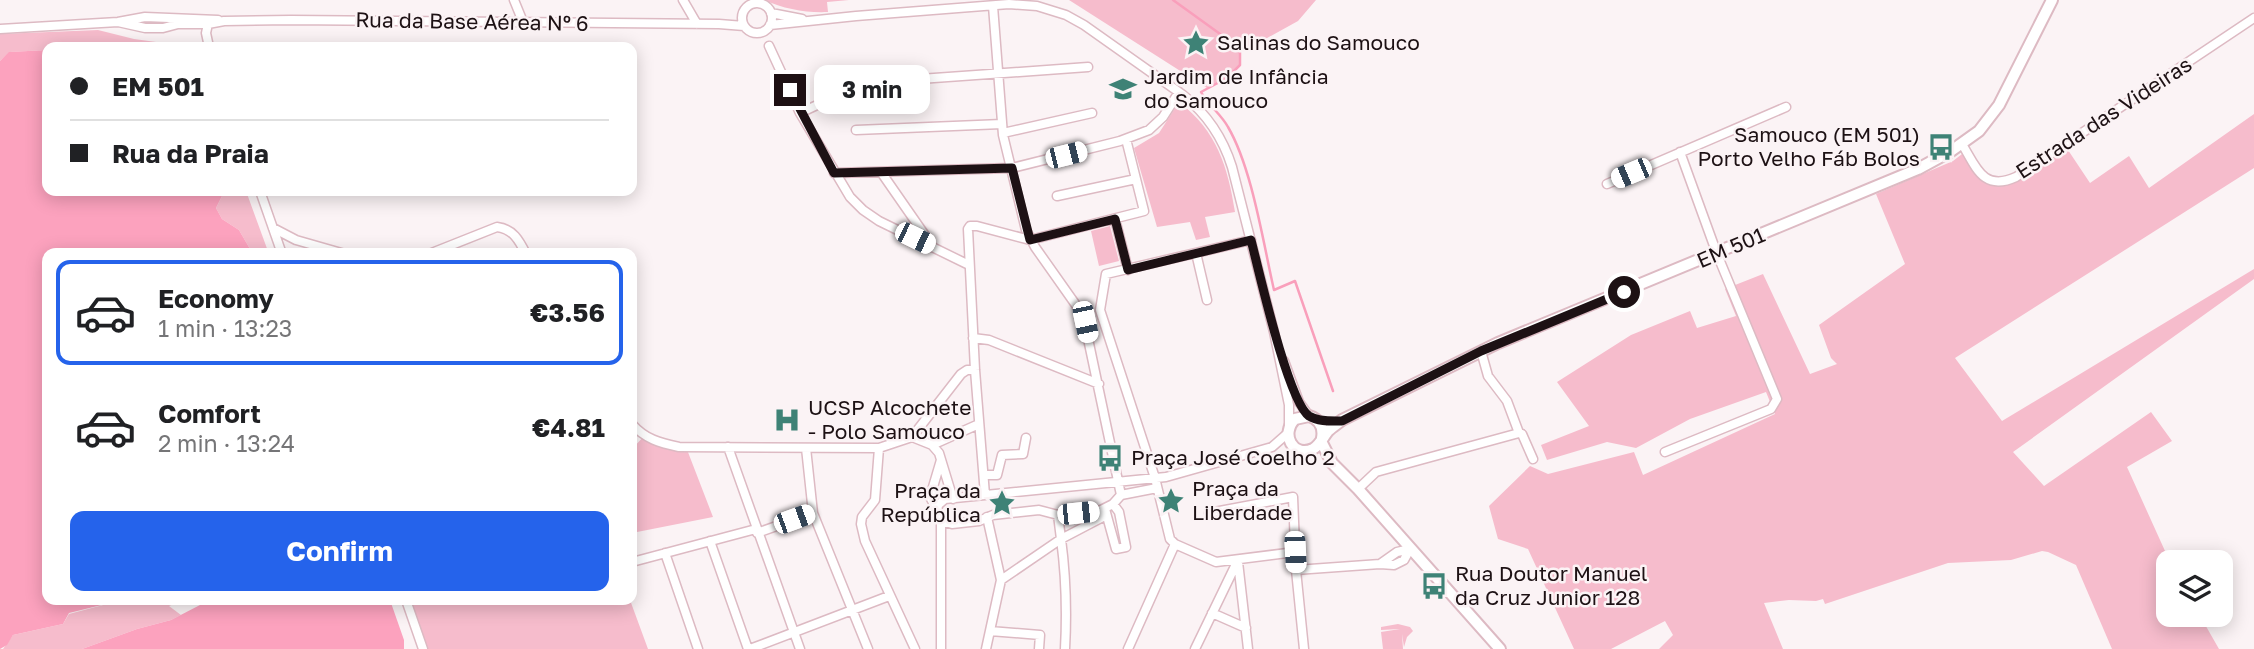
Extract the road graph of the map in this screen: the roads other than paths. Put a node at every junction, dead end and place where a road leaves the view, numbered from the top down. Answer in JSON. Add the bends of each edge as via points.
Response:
{"nodes":[{"id":1,"x":514,"y":0,"type":"edge"},
{"id":2,"x":683,"y":0,"type":"edge"},
{"id":3,"x":741,"y":0,"type":"edge"},
{"id":4,"x":2052,"y":0,"type":"edge"},
{"id":5,"x":753,"y":2,"type":"edge"},
{"id":6,"x":993,"y":6,"type":"junction"},
{"id":7,"x":743,"y":13,"type":"junction"},
{"id":8,"x":771,"y":13,"type":"junction"},
{"id":9,"x":2254,"y":18,"type":"edge"},
{"id":10,"x":224,"y":21,"type":"junction"},
{"id":11,"x":808,"y":21,"type":"junction"},
{"id":12,"x":118,"y":22,"type":"junction"},
{"id":13,"x":523,"y":22,"type":"junction"},
{"id":14,"x":208,"y":24,"type":"junction"},
{"id":15,"x":696,"y":24,"type":"junction"},
{"id":16,"x":719,"y":24,"type":"junction"},
{"id":17,"x":770,"y":25,"type":"junction"},
{"id":18,"x":744,"y":26,"type":"junction"},
{"id":19,"x":0,"y":29,"type":"edge"},
{"id":20,"x":208,"y":42,"type":"edge"},
{"id":21,"x":769,"y":46,"type":"dead end"},
{"id":22,"x":1088,"y":66,"type":"dead end"},
{"id":23,"x":998,"y":73,"type":"junction"},
{"id":24,"x":1179,"y":92,"type":"junction"},
{"id":25,"x":1786,"y":107,"type":"dead end"},
{"id":26,"x":800,"y":113,"type":"junction"},
{"id":27,"x":1092,"y":113,"type":"dead end"},
{"id":28,"x":1002,"y":128,"type":"junction"},
{"id":29,"x":856,"y":130,"type":"dead end"},
{"id":30,"x":1126,"y":139,"type":"junction"},
{"id":31,"x":1962,"y":144,"type":"junction"},
{"id":32,"x":1680,"y":152,"type":"junction"},
{"id":33,"x":1012,"y":168,"type":"junction"},
{"id":34,"x":881,"y":172,"type":"junction"},
{"id":35,"x":834,"y":173,"type":"junction"},
{"id":36,"x":1136,"y":179,"type":"junction"},
{"id":37,"x":1607,"y":184,"type":"dead end"},
{"id":38,"x":262,"y":196,"type":"edge"},
{"id":39,"x":1057,"y":196,"type":"dead end"},
{"id":40,"x":1115,"y":219,"type":"junction"},
{"id":41,"x":273,"y":228,"type":"junction"},
{"id":42,"x":296,"y":240,"type":"junction"},
{"id":43,"x":1030,"y":240,"type":"junction"},
{"id":44,"x":1251,"y":240,"type":"junction"},
{"id":45,"x":933,"y":247,"type":"junction"},
{"id":46,"x":281,"y":248,"type":"edge"},
{"id":47,"x":286,"y":248,"type":"edge"},
{"id":48,"x":324,"y":248,"type":"edge"},
{"id":49,"x":445,"y":248,"type":"edge"},
{"id":50,"x":523,"y":248,"type":"edge"},
{"id":51,"x":1196,"y":253,"type":"junction"},
{"id":52,"x":1717,"y":254,"type":"junction"},
{"id":53,"x":969,"y":265,"type":"junction"},
{"id":54,"x":1128,"y":270,"type":"junction"},
{"id":55,"x":1208,"y":300,"type":"dead end"},
{"id":56,"x":1104,"y":317,"type":"junction"},
{"id":57,"x":1085,"y":322,"type":"junction"},
{"id":58,"x":1274,"y":332,"type":"junction"},
{"id":59,"x":973,"y":338,"type":"junction"},
{"id":60,"x":1481,"y":351,"type":"junction"},
{"id":61,"x":975,"y":370,"type":"junction"},
{"id":62,"x":1099,"y":384,"type":"junction"},
{"id":63,"x":1312,"y":418,"type":"junction"},
{"id":64,"x":1342,"y":421,"type":"junction"},
{"id":65,"x":979,"y":424,"type":"junction"},
{"id":66,"x":1289,"y":429,"type":"junction"},
{"id":67,"x":637,"y":430,"type":"edge"},
{"id":68,"x":1519,"y":433,"type":"junction"},
{"id":69,"x":912,"y":437,"type":"junction"},
{"id":70,"x":1026,"y":438,"type":"dead end"},
{"id":71,"x":1322,"y":440,"type":"junction"},
{"id":72,"x":932,"y":444,"type":"junction"},
{"id":73,"x":728,"y":447,"type":"junction"},
{"id":74,"x":806,"y":448,"type":"junction"},
{"id":75,"x":879,"y":448,"type":"junction"},
{"id":76,"x":1305,"y":451,"type":"junction"},
{"id":77,"x":1665,"y":452,"type":"dead end"},
{"id":78,"x":940,"y":460,"type":"junction"},
{"id":79,"x":1533,"y":460,"type":"dead end"},
{"id":80,"x":1332,"y":463,"type":"junction"},
{"id":81,"x":984,"y":475,"type":"junction"},
{"id":82,"x":1155,"y":478,"type":"junction"},
{"id":83,"x":1119,"y":482,"type":"junction"},
{"id":84,"x":1157,"y":488,"type":"junction"},
{"id":85,"x":1358,"y":489,"type":"junction"},
{"id":86,"x":985,"y":495,"type":"junction"},
{"id":87,"x":1121,"y":495,"type":"junction"},
{"id":88,"x":953,"y":499,"type":"junction"},
{"id":89,"x":1109,"y":506,"type":"junction"},
{"id":90,"x":937,"y":510,"type":"junction"},
{"id":91,"x":813,"y":513,"type":"junction"},
{"id":92,"x":1209,"y":513,"type":"dead end"},
{"id":93,"x":1058,"y":515,"type":"junction"},
{"id":94,"x":987,"y":517,"type":"junction"},
{"id":95,"x":942,"y":521,"type":"junction"},
{"id":96,"x":757,"y":531,"type":"junction"},
{"id":97,"x":1061,"y":540,"type":"junction"},
{"id":98,"x":709,"y":541,"type":"junction"},
{"id":99,"x":1175,"y":544,"type":"junction"},
{"id":100,"x":1410,"y":549,"type":"junction"},
{"id":101,"x":1295,"y":552,"type":"junction"},
{"id":102,"x":665,"y":554,"type":"junction"},
{"id":103,"x":1238,"y":560,"type":"junction"},
{"id":104,"x":637,"y":561,"type":"edge"},
{"id":105,"x":1296,"y":570,"type":"junction"},
{"id":106,"x":1000,"y":580,"type":"junction"},
{"id":107,"x":889,"y":596,"type":"junction"},
{"id":108,"x":408,"y":605,"type":"edge"},
{"id":109,"x":853,"y":610,"type":"junction"},
{"id":110,"x":1212,"y":613,"type":"junction"},
{"id":111,"x":1246,"y":628,"type":"junction"},
{"id":112,"x":990,"y":631,"type":"junction"},
{"id":113,"x":794,"y":632,"type":"junction"},
{"id":114,"x":1129,"y":648,"type":"edge"},
{"id":115,"x":423,"y":649,"type":"edge"},
{"id":116,"x":698,"y":649,"type":"edge"},
{"id":117,"x":749,"y":649,"type":"edge"},
{"id":118,"x":800,"y":649,"type":"edge"},
{"id":119,"x":868,"y":649,"type":"edge"},
{"id":120,"x":915,"y":649,"type":"edge"},
{"id":121,"x":941,"y":649,"type":"edge"},
{"id":122,"x":986,"y":649,"type":"edge"},
{"id":123,"x":1039,"y":649,"type":"edge"},
{"id":124,"x":1065,"y":649,"type":"edge"},
{"id":125,"x":1195,"y":649,"type":"edge"},
{"id":126,"x":1248,"y":649,"type":"edge"},
{"id":127,"x":1304,"y":649,"type":"edge"},
{"id":128,"x":1500,"y":649,"type":"edge"}],
"edges":[{"from":1,"to":13,"type":"street"},
{"from":2,"to":15,"type":"street"},
{"from":3,"to":7,"type":"street"},
{"from":4,"to":31,"type":"main road","name":"EM 501","number":"EM 501","via":[[1999,105]]},
{"from":5,"to":7,"type":"street"},
{"from":5,"to":8,"type":"street"},
{"from":6,"to":11,"type":"street"},
{"from":6,"to":23,"type":"street"},
{"from":6,"to":24,"type":"street","via":[[1037,6],[1066,15]]},
{"from":7,"to":16,"type":"street"},
{"from":7,"to":18,"type":"street"},
{"from":8,"to":11,"type":"street"},
{"from":8,"to":17,"type":"street"},
{"from":9,"to":31,"type":"street","name":"Estrada das Videiras","via":[[2016,177],[1994,182],[1985,178]]},
{"from":10,"to":12,"type":"street","via":[[145,17]]},
{"from":10,"to":13,"type":"street","name":"Rua da Base Aérea Nº 6"},
{"from":10,"to":14,"type":"street"},
{"from":11,"to":17,"type":"street"},
{"from":12,"to":14,"type":"street","via":[[145,28]]},
{"from":12,"to":19,"type":"street"},
{"from":13,"to":15,"type":"street","name":"Rua da Base Aérea Nº 6"},
{"from":14,"to":20,"type":"street"},
{"from":15,"to":16,"type":"street","name":"Rua da Base Aérea Nº 6"},
{"from":16,"to":18,"type":"street"},
{"from":17,"to":18,"type":"street","via":[[755,33]]},
{"from":21,"to":26,"type":"street"},
{"from":22,"to":23,"type":"street"},
{"from":23,"to":26,"type":"street","via":[[864,83]]},
{"from":23,"to":28,"type":"street"},
{"from":24,"to":30,"type":"street","via":[[1149,130]]},
{"from":24,"to":44,"type":"street","via":[[1205,116],[1223,144]]},
{"from":25,"to":32,"type":"street"},
{"from":26,"to":35,"type":"street"},
{"from":27,"to":28,"type":"street"},
{"from":28,"to":29,"type":"street"},
{"from":28,"to":33,"type":"street"},
{"from":30,"to":33,"type":"street"},
{"from":30,"to":36,"type":"street"},
{"from":31,"to":52,"type":"main road","name":"EM 501","number":"EM 501","via":[[1918,169]]},
{"from":32,"to":37,"type":"street"},
{"from":32,"to":52,"type":"street"},
{"from":33,"to":34,"type":"street"},
{"from":33,"to":43,"type":"street"},
{"from":34,"to":35,"type":"street"},
{"from":34,"to":45,"type":"street"},
{"from":35,"to":45,"type":"street","via":[[863,210]]},
{"from":36,"to":39,"type":"street"},
{"from":36,"to":40,"type":"street","via":[[1144,211]]},
{"from":38,"to":41,"type":"street"},
{"from":40,"to":43,"type":"street"},
{"from":40,"to":54,"type":"street"},
{"from":41,"to":42,"type":"street"},
{"from":41,"to":46,"type":"street"},
{"from":42,"to":47,"type":"street"},
{"from":42,"to":48,"type":"street"},
{"from":43,"to":53,"type":"street","via":[[970,226]]},
{"from":43,"to":57,"type":"street"},
{"from":44,"to":51,"type":"street"},
{"from":44,"to":58,"type":"street"},
{"from":45,"to":53,"type":"street"},
{"from":49,"to":50,"type":"street","via":[[497,228],[515,235]]},
{"from":51,"to":54,"type":"street"},
{"from":51,"to":55,"type":"street"},
{"from":52,"to":60,"type":"main road","name":"EM 501","number":"EM 501"},
{"from":52,"to":77,"type":"street","via":[[1777,399],[1771,410]]},
{"from":53,"to":59,"type":"street"},
{"from":54,"to":56,"type":"street","via":[[1106,274],[1100,310]]},
{"from":56,"to":57,"type":"street"},
{"from":56,"to":82,"type":"street"},
{"from":57,"to":62,"type":"street"},
{"from":58,"to":63,"type":"street","via":[[1299,402]]},
{"from":58,"to":66,"type":"street","via":[[1289,405]]},
{"from":59,"to":61,"type":"street"},
{"from":59,"to":62,"type":"street","via":[[989,340]]},
{"from":60,"to":64,"type":"main road","name":"EM 501","number":"EM 501"},
{"from":60,"to":68,"type":"street","via":[[1488,376],[1507,401]]},
{"from":61,"to":65,"type":"street"},
{"from":61,"to":69,"type":"street","via":[[961,374]]},
{"from":62,"to":83,"type":"street"},
{"from":63,"to":64,"type":"main road"},
{"from":63,"to":66,"type":"main road","via":[[1295,419]]},
{"from":63,"to":71,"type":"main road","via":[[1322,428]]},
{"from":64,"to":71,"type":"main road","number":"EM 501"},
{"from":65,"to":72,"type":"street"},
{"from":65,"to":81,"type":"street"},
{"from":66,"to":76,"type":"main road","via":[[1291,443]]},
{"from":66,"to":82,"type":"street","via":[[1282,441],[1265,450]]},
{"from":67,"to":73,"type":"street","via":[[657,443]]},
{"from":68,"to":79,"type":"street"},
{"from":68,"to":85,"type":"street","via":[[1376,472]]},
{"from":69,"to":72,"type":"street"},
{"from":69,"to":75,"type":"street"},
{"from":70,"to":81,"type":"street","via":[[1023,454],[1002,455],[997,475]]},
{"from":71,"to":76,"type":"main road","number":"EM 501"},
{"from":71,"to":80,"type":"main road"},
{"from":72,"to":78,"type":"street"},
{"from":73,"to":74,"type":"street"},
{"from":73,"to":96,"type":"street"},
{"from":74,"to":75,"type":"street"},
{"from":74,"to":91,"type":"street"},
{"from":75,"to":107,"type":"street","via":[[875,500],[861,524]]},
{"from":76,"to":80,"type":"main road"},
{"from":78,"to":88,"type":"street"},
{"from":78,"to":90,"type":"street","via":[[930,497]]},
{"from":80,"to":85,"type":"main road"},
{"from":81,"to":86,"type":"street"},
{"from":82,"to":83,"type":"street"},
{"from":82,"to":84,"type":"street"},
{"from":83,"to":86,"type":"street"},
{"from":83,"to":87,"type":"street"},
{"from":84,"to":87,"type":"street"},
{"from":84,"to":99,"type":"street","via":[[1168,535]]},
{"from":85,"to":100,"type":"main road"},
{"from":86,"to":88,"type":"street"},
{"from":87,"to":89,"type":"street"},
{"from":88,"to":90,"type":"street","via":[[941,502]]},
{"from":89,"to":93,"type":"street"},
{"from":89,"to":97,"type":"street","via":[[1103,517]]},
{"from":90,"to":95,"type":"street"},
{"from":91,"to":96,"type":"street"},
{"from":91,"to":109,"type":"street"},
{"from":92,"to":101,"type":"street","via":[[1293,497]]},
{"from":93,"to":94,"type":"street","via":[[1039,510]]},
{"from":93,"to":97,"type":"street"},
{"from":94,"to":95,"type":"street","via":[[952,524]]},
{"from":94,"to":106,"type":"street"},
{"from":95,"to":121,"type":"street"},
{"from":96,"to":98,"type":"street"},
{"from":96,"to":113,"type":"street"},
{"from":97,"to":106,"type":"street"},
{"from":97,"to":124,"type":"street","via":[[1067,603]]},
{"from":98,"to":102,"type":"street"},
{"from":98,"to":117,"type":"street"},
{"from":99,"to":103,"type":"street","via":[[1216,562]]},
{"from":99,"to":114,"type":"street"},
{"from":100,"to":105,"type":"street","via":[[1400,563]]},
{"from":100,"to":128,"type":"main road"},
{"from":101,"to":103,"type":"street"},
{"from":101,"to":105,"type":"street"},
{"from":102,"to":104,"type":"street"},
{"from":102,"to":116,"type":"street"},
{"from":103,"to":110,"type":"street"},
{"from":103,"to":111,"type":"street"},
{"from":105,"to":127,"type":"street"},
{"from":106,"to":112,"type":"street"},
{"from":107,"to":109,"type":"street"},
{"from":107,"to":120,"type":"street"},
{"from":108,"to":115,"type":"street"},
{"from":109,"to":113,"type":"street"},
{"from":109,"to":119,"type":"street"},
{"from":110,"to":111,"type":"street"},
{"from":110,"to":125,"type":"street"},
{"from":111,"to":126,"type":"street"},
{"from":112,"to":122,"type":"street"},
{"from":112,"to":123,"type":"street","via":[[1040,635]]},
{"from":113,"to":117,"type":"street"},
{"from":113,"to":118,"type":"street"}]}
